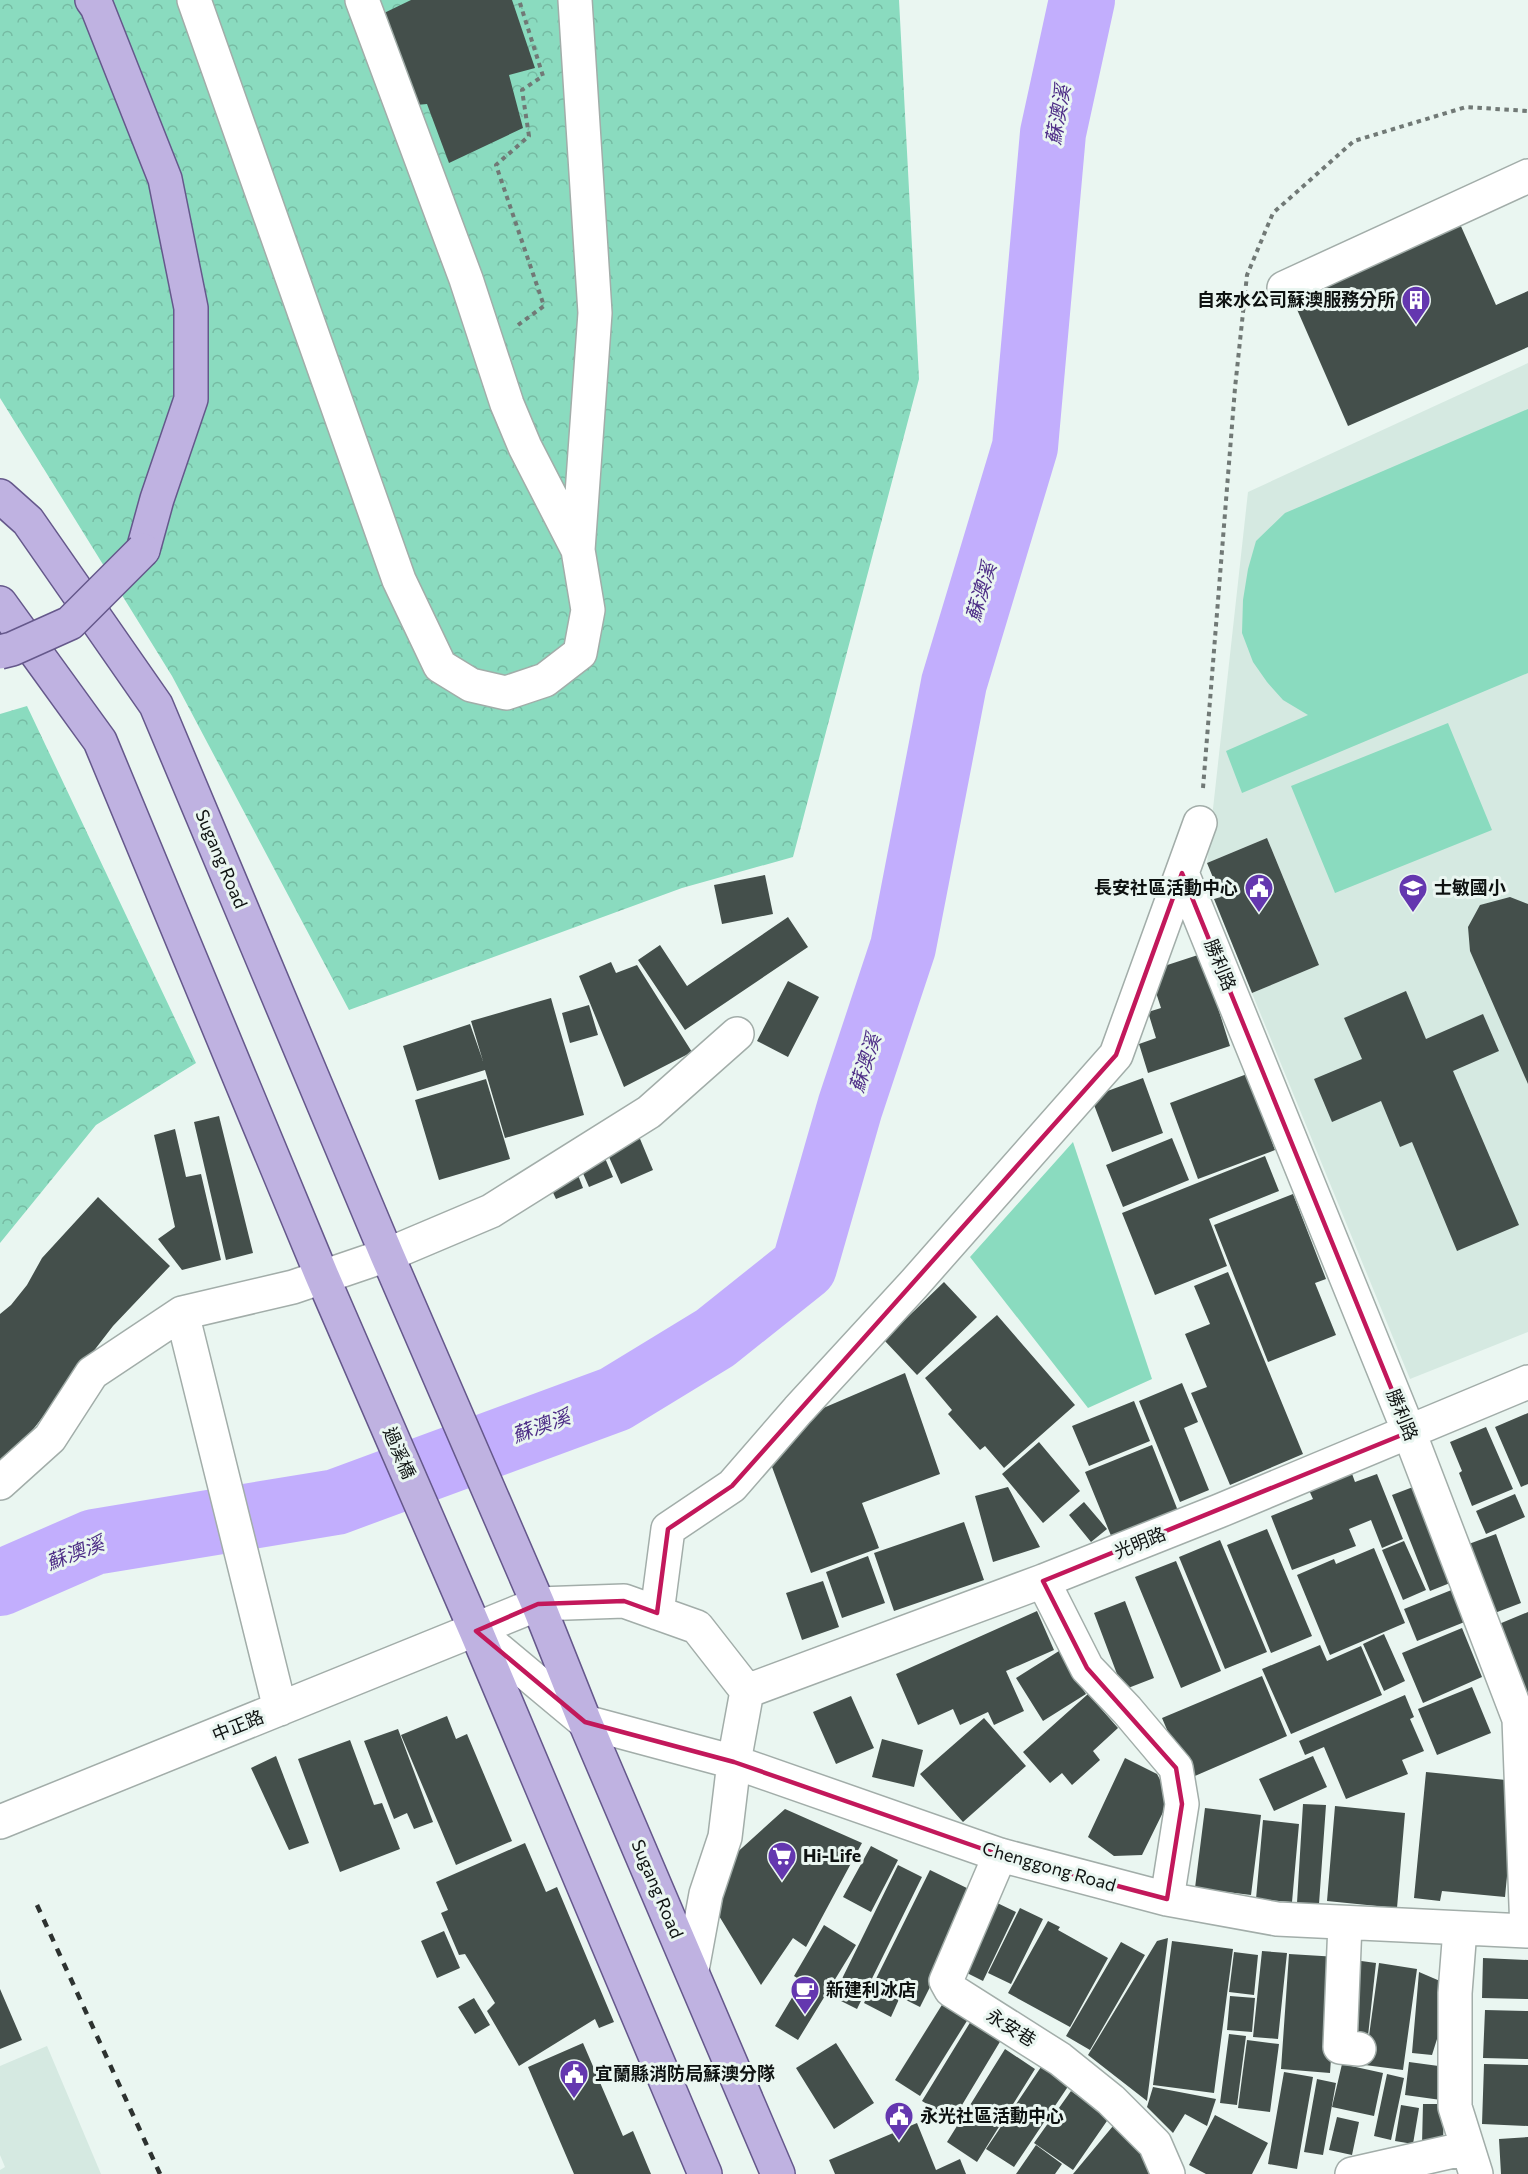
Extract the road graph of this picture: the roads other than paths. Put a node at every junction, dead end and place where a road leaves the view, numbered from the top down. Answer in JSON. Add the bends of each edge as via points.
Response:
{"nodes":[{"id":1,"x":92,"y":0,"type":"edge"},
{"id":2,"x":194,"y":0,"type":"edge"},
{"id":3,"x":362,"y":0,"type":"edge"},
{"id":4,"x":575,"y":0,"type":"edge"},
{"id":5,"x":1528,"y":176,"type":"edge"},
{"id":6,"x":1284,"y":288,"type":"dead end"},
{"id":7,"x":0,"y":496,"type":"edge"},
{"id":8,"x":579,"y":550,"type":"junction"},
{"id":9,"x":0,"y":603,"type":"edge"},
{"id":10,"x":0,"y":652,"type":"edge"},
{"id":11,"x":1200,"y":823,"type":"road end"},
{"id":12,"x":1182,"y":873,"type":"junction"},
{"id":13,"x":737,"y":1034,"type":"dead end"},
{"id":14,"x":387,"y":1255,"type":"junction"},
{"id":15,"x":322,"y":1276,"type":"junction"},
{"id":16,"x":182,"y":1313,"type":"junction"},
{"id":17,"x":1528,"y":1382,"type":"edge"},
{"id":18,"x":1409,"y":1432,"type":"junction"},
{"id":19,"x":0,"y":1483,"type":"edge"},
{"id":20,"x":1043,"y":1581,"type":"junction"},
{"id":21,"x":538,"y":1604,"type":"junction"},
{"id":22,"x":657,"y":1613,"type":"junction"},
{"id":23,"x":476,"y":1630,"type":"junction"},
{"id":24,"x":747,"y":1691,"type":"junction"},
{"id":25,"x":280,"y":1709,"type":"junction"},
{"id":26,"x":1524,"y":1719,"type":"edge"},
{"id":27,"x":585,"y":1722,"type":"junction"},
{"id":28,"x":734,"y":1762,"type":"junction"},
{"id":29,"x":0,"y":1822,"type":"edge"},
{"id":30,"x":1000,"y":1855,"type":"junction"},
{"id":31,"x":1167,"y":1899,"type":"junction"},
{"id":32,"x":1345,"y":1923,"type":"junction"},
{"id":33,"x":1460,"y":1929,"type":"junction"},
{"id":34,"x":1528,"y":1931,"type":"edge"},
{"id":35,"x":692,"y":1970,"type":"junction"},
{"id":36,"x":1359,"y":2049,"type":"dead end"},
{"id":37,"x":1471,"y":2161,"type":"edge"},
{"id":38,"x":705,"y":2174,"type":"edge"},
{"id":39,"x":778,"y":2174,"type":"edge"},
{"id":40,"x":1168,"y":2174,"type":"edge"},
{"id":41,"x":1352,"y":2174,"type":"edge"}],
"edges":[{"from":1,"to":10,"type":"main road","bridge":true,"via":[[165,178],[191,308],[190,399],[143,550],[70,623]]},
{"from":2,"to":8,"type":"street","via":[[399,580],[440,666],[471,685],[506,693],[545,680],[580,653],[588,610]]},
{"from":3,"to":8,"type":"street","via":[[466,279],[507,405]]},
{"from":4,"to":8,"type":"street","via":[[595,313]]},
{"from":5,"to":6,"type":"street"},
{"from":7,"to":14,"type":"main road","name":"Sugang Road","via":[[28,521],[156,705]]},
{"from":9,"to":15,"type":"main road","via":[[100,741]]},
{"from":11,"to":12,"type":"street"},
{"from":12,"to":18,"type":"street","name":"勝利路"},
{"from":12,"to":22,"type":"street","via":[[1116,1055],[732,1486],[668,1529]]},
{"from":13,"to":14,"type":"street","via":[[649,1112],[491,1211]]},
{"from":14,"to":15,"type":"street"},
{"from":14,"to":21,"type":"main road"},
{"from":15,"to":16,"type":"street","via":[[293,1287]]},
{"from":15,"to":23,"type":"main road","name":"過溪橋"},
{"from":16,"to":19,"type":"street","via":[[92,1373],[50,1438]]},
{"from":16,"to":25,"type":"street"},
{"from":17,"to":18,"type":"street","name":"光明路"},
{"from":18,"to":20,"type":"street","name":"光明路"},
{"from":18,"to":26,"type":"street","name":"勝利路"},
{"from":20,"to":24,"type":"street","name":"光明路"},
{"from":20,"to":31,"type":"street","via":[[1087,1668],[1176,1768],[1182,1804]]},
{"from":21,"to":22,"type":"street","via":[[624,1601]]},
{"from":21,"to":23,"type":"street","name":"中正路"},
{"from":21,"to":27,"type":"main road","name":"Sugang Road"},
{"from":22,"to":24,"type":"street","via":[[697,1627]]},
{"from":23,"to":25,"type":"street","name":"中正路"},
{"from":23,"to":27,"type":"street"},
{"from":23,"to":38,"type":"main road"},
{"from":24,"to":28,"type":"street"},
{"from":25,"to":29,"type":"street","name":"中正路"},
{"from":26,"to":34,"type":"street","name":"勝利路"},
{"from":27,"to":28,"type":"street","name":"Chenggong Road"},
{"from":27,"to":35,"type":"main road","name":"Sugang Road"},
{"from":28,"to":30,"type":"street","name":"Chenggong Road"},
{"from":28,"to":35,"type":"street","via":[[724,1838],[706,1894]]},
{"from":30,"to":31,"type":"street","name":"Chenggong Road"},
{"from":30,"to":40,"type":"street","name":"永安巷","via":[[946,1981],[951,1990],[1060,2059],[1111,2100],[1155,2144]]},
{"from":31,"to":32,"type":"street","name":"Chenggong Road","via":[[1277,1919]]},
{"from":32,"to":33,"type":"street","name":"Chenggong Road"},
{"from":32,"to":36,"type":"street","via":[[1340,2047]]},
{"from":33,"to":34,"type":"street","name":"Chenggong Road"},
{"from":33,"to":37,"type":"street","via":[[1455,1993],[1455,2107]]},
{"from":35,"to":39,"type":"main road","name":"Sugang Road"},
{"from":37,"to":41,"type":"street"}]}
